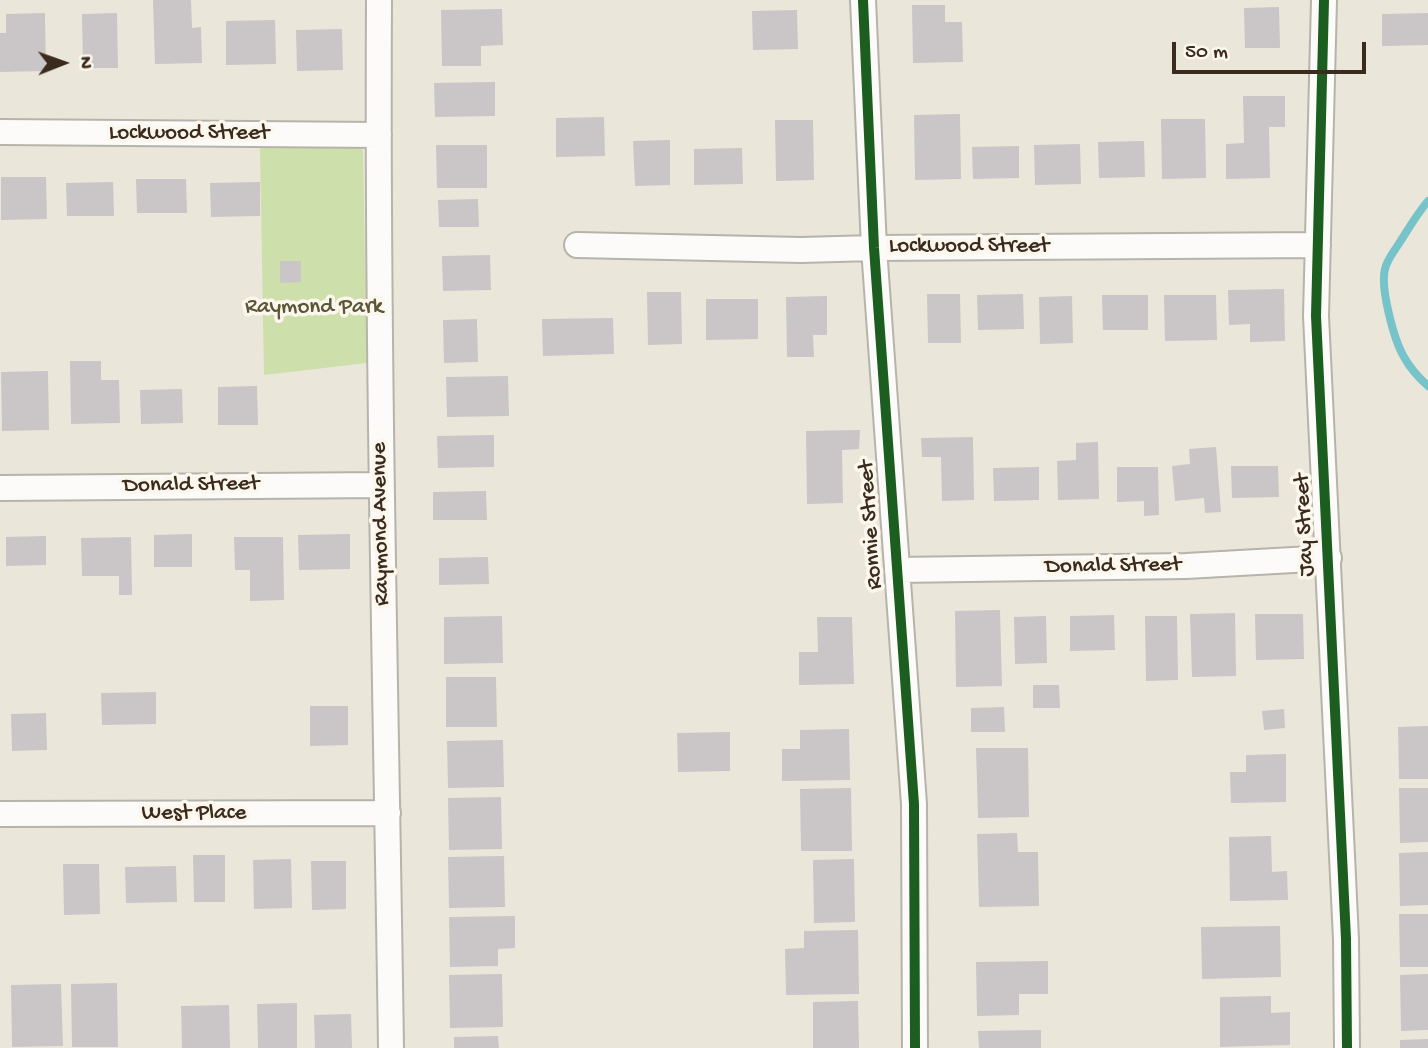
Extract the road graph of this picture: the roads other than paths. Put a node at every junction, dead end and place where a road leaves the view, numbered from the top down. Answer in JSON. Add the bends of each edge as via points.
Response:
{"nodes":[{"id":1,"x":379,"y":0,"type":"edge"},
{"id":2,"x":863,"y":0,"type":"edge"},
{"id":3,"x":1324,"y":0,"type":"edge"},
{"id":4,"x":0,"y":132,"type":"edge"},
{"id":5,"x":379,"y":135,"type":"junction"},
{"id":6,"x":1318,"y":245,"type":"junction"},
{"id":7,"x":577,"y":246,"type":"dead end"},
{"id":8,"x":874,"y":248,"type":"junction"},
{"id":9,"x":381,"y":485,"type":"junction"},
{"id":10,"x":0,"y":488,"type":"edge"},
{"id":11,"x":1329,"y":558,"type":"junction"},
{"id":12,"x":897,"y":570,"type":"junction"},
{"id":13,"x":388,"y":813,"type":"junction"},
{"id":14,"x":0,"y":814,"type":"edge"},
{"id":15,"x":391,"y":1048,"type":"edge"},
{"id":16,"x":915,"y":1048,"type":"edge"},
{"id":17,"x":1347,"y":1048,"type":"edge"}],
"edges":[{"from":1,"to":5,"type":"street","name":"Raymond Avenue"},
{"from":2,"to":8,"type":"street","name":"Ronnie Street"},
{"from":3,"to":6,"type":"street","name":"Jay Street"},
{"from":4,"to":5,"type":"street","name":"Lockwood Street"},
{"from":5,"to":9,"type":"street","name":"Raymond Avenue"},
{"from":6,"to":8,"type":"street","name":"Lockwood Street"},
{"from":6,"to":11,"type":"street","name":"Jay Street"},
{"from":7,"to":8,"type":"street","name":"Lockwood Street"},
{"from":8,"to":12,"type":"street","name":"Ronnie Street"},
{"from":9,"to":10,"type":"street","name":"Donald Street"},
{"from":9,"to":13,"type":"street","name":"Raymond Avenue"},
{"from":11,"to":12,"type":"street","name":"Donald Street","via":[[1186,566]]},
{"from":11,"to":17,"type":"street","name":"Jay Street"},
{"from":12,"to":16,"type":"street","name":"Ronnie Street","via":[[914,804]]},
{"from":13,"to":14,"type":"street","name":"West Place"},
{"from":13,"to":15,"type":"street","name":"Raymond Avenue"}]}
